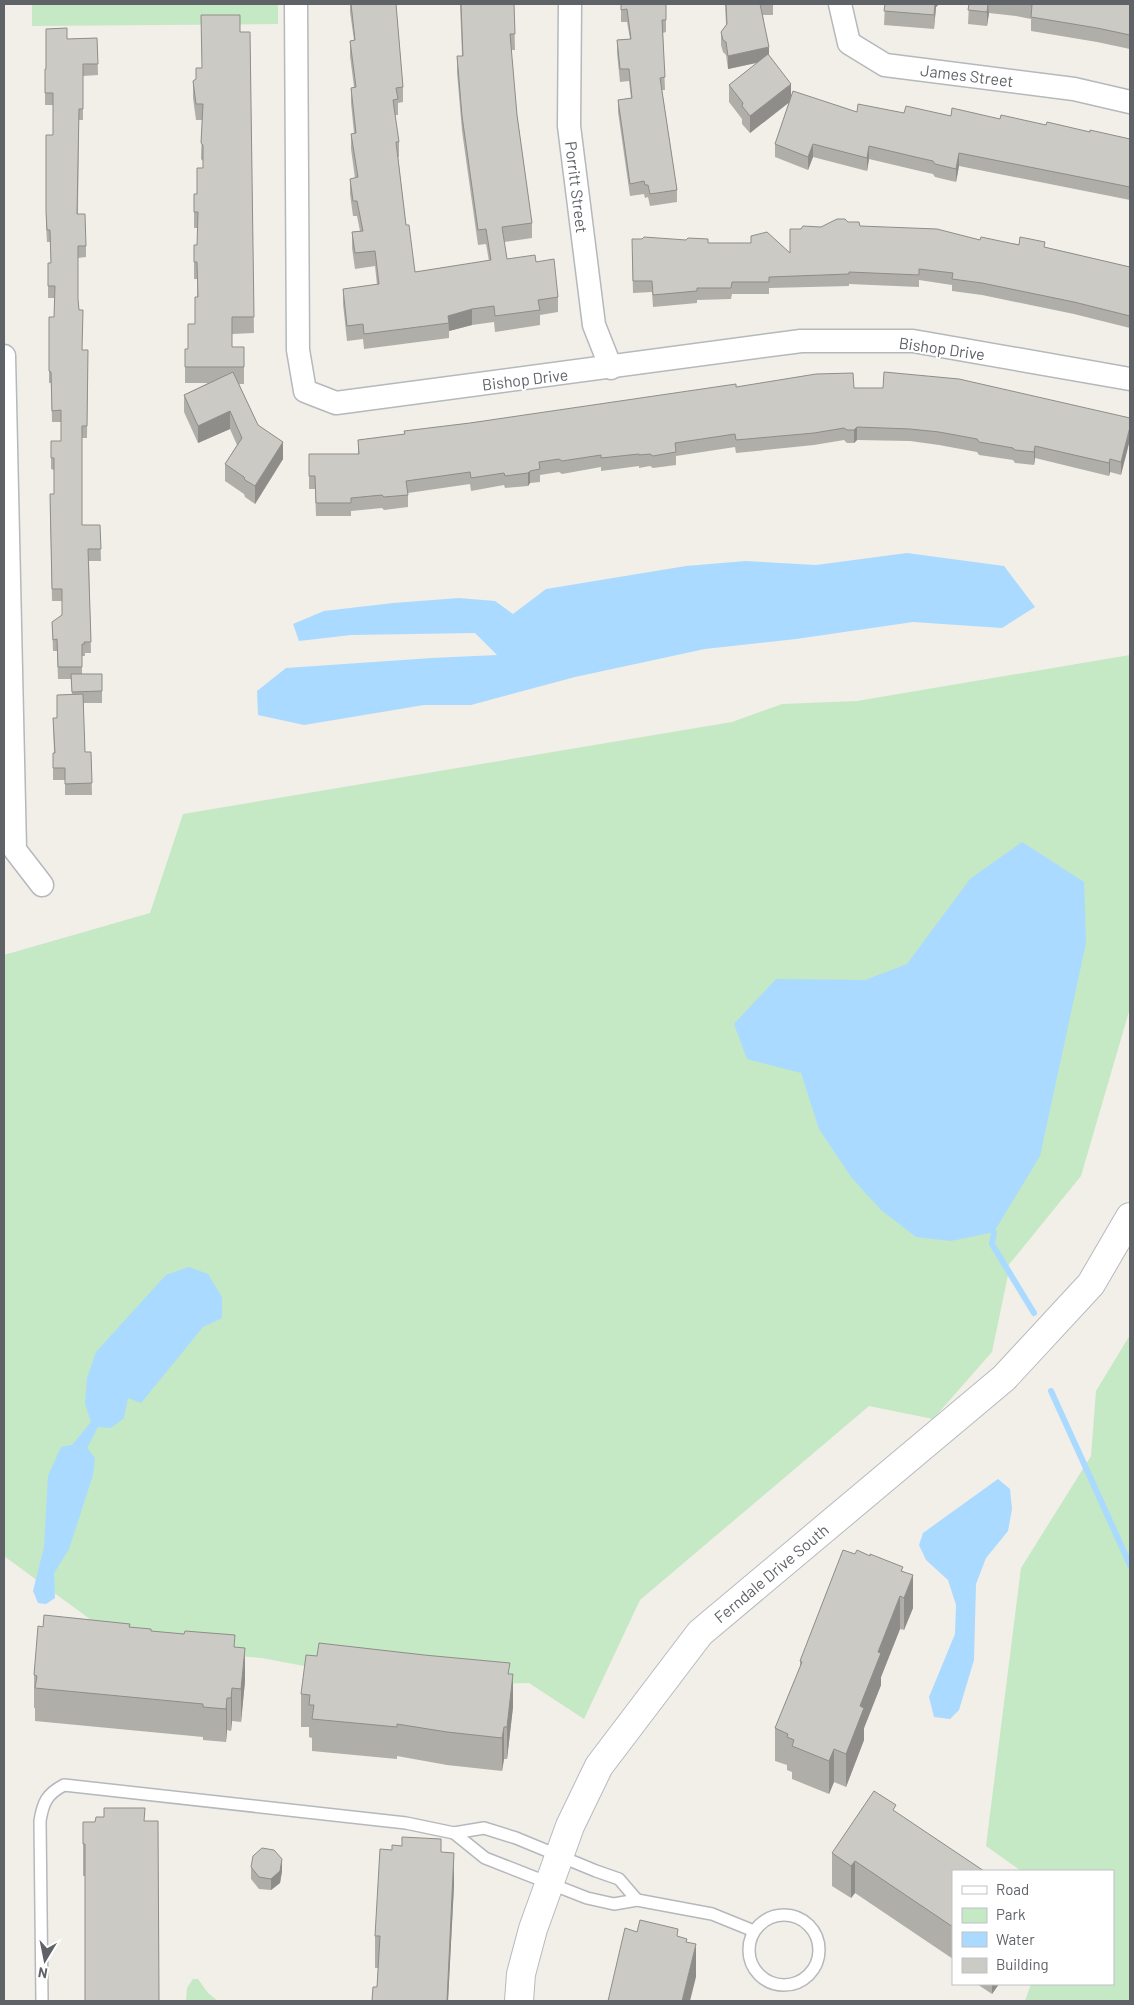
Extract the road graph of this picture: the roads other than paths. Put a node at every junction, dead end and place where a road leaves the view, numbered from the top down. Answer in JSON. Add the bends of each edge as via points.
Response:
{"nodes":[{"id":1,"x":296,"y":4,"type":"edge"},
{"id":2,"x":570,"y":4,"type":"edge"},
{"id":3,"x":840,"y":4,"type":"edge"},
{"id":4,"x":1130,"y":102,"type":"edge"},
{"id":5,"x":4,"y":356,"type":"edge"},
{"id":6,"x":610,"y":368,"type":"junction"},
{"id":7,"x":1130,"y":379,"type":"edge"},
{"id":8,"x":42,"y":885,"type":"dead end"},
{"id":9,"x":1130,"y":1218,"type":"edge"},
{"id":10,"x":454,"y":1834,"type":"junction"},
{"id":11,"x":559,"y":1856,"type":"junction"},
{"id":12,"x":550,"y":1882,"type":"junction"},
{"id":13,"x":637,"y":1900,"type":"junction"},
{"id":14,"x":754,"y":1931,"type":"junction"},
{"id":15,"x":42,"y":2001,"type":"edge"},
{"id":16,"x":519,"y":2001,"type":"edge"}],
"edges":[{"from":1,"to":6,"type":"street","name":"Bishop Drive","via":[[298,350],[305,391],[336,403]]},
{"from":2,"to":6,"type":"street","name":"Porritt Street","via":[[569,126],[594,325]]},
{"from":3,"to":4,"type":"street","name":"James Street","via":[[849,43],[885,65],[1074,89]]},
{"from":5,"to":8,"type":"street","via":[[16,850]]},
{"from":6,"to":7,"type":"street","name":"Bishop Drive","via":[[801,341],[914,341]]},
{"from":9,"to":11,"type":"main road","name":"Ferndale Drive South","via":[[1091,1284],[1004,1378],[700,1632],[599,1766]]},
{"from":10,"to":11,"type":"lane","via":[[484,1828]]},
{"from":10,"to":12,"type":"lane","via":[[485,1858]]},
{"from":10,"to":15,"type":"lane","via":[[406,1823],[64,1785],[43,1804],[40,1821]]},
{"from":11,"to":12,"type":"main road","name":"Ferndale Drive South"},
{"from":11,"to":13,"type":"lane","via":[[619,1879]]},
{"from":12,"to":13,"type":"lane","via":[[587,1898],[614,1904]]},
{"from":12,"to":16,"type":"main road","name":"Ferndale Drive South","via":[[521,1974]]},
{"from":13,"to":14,"type":"lane","via":[[712,1914]]},
{"from":14,"to":14,"type":"lane","via":[[749,1947],[751,1961],[769,1982],[797,1983],[817,1964],[820,1950],[817,1936],[809,1924],[797,1916],[772,1916]]}]}
